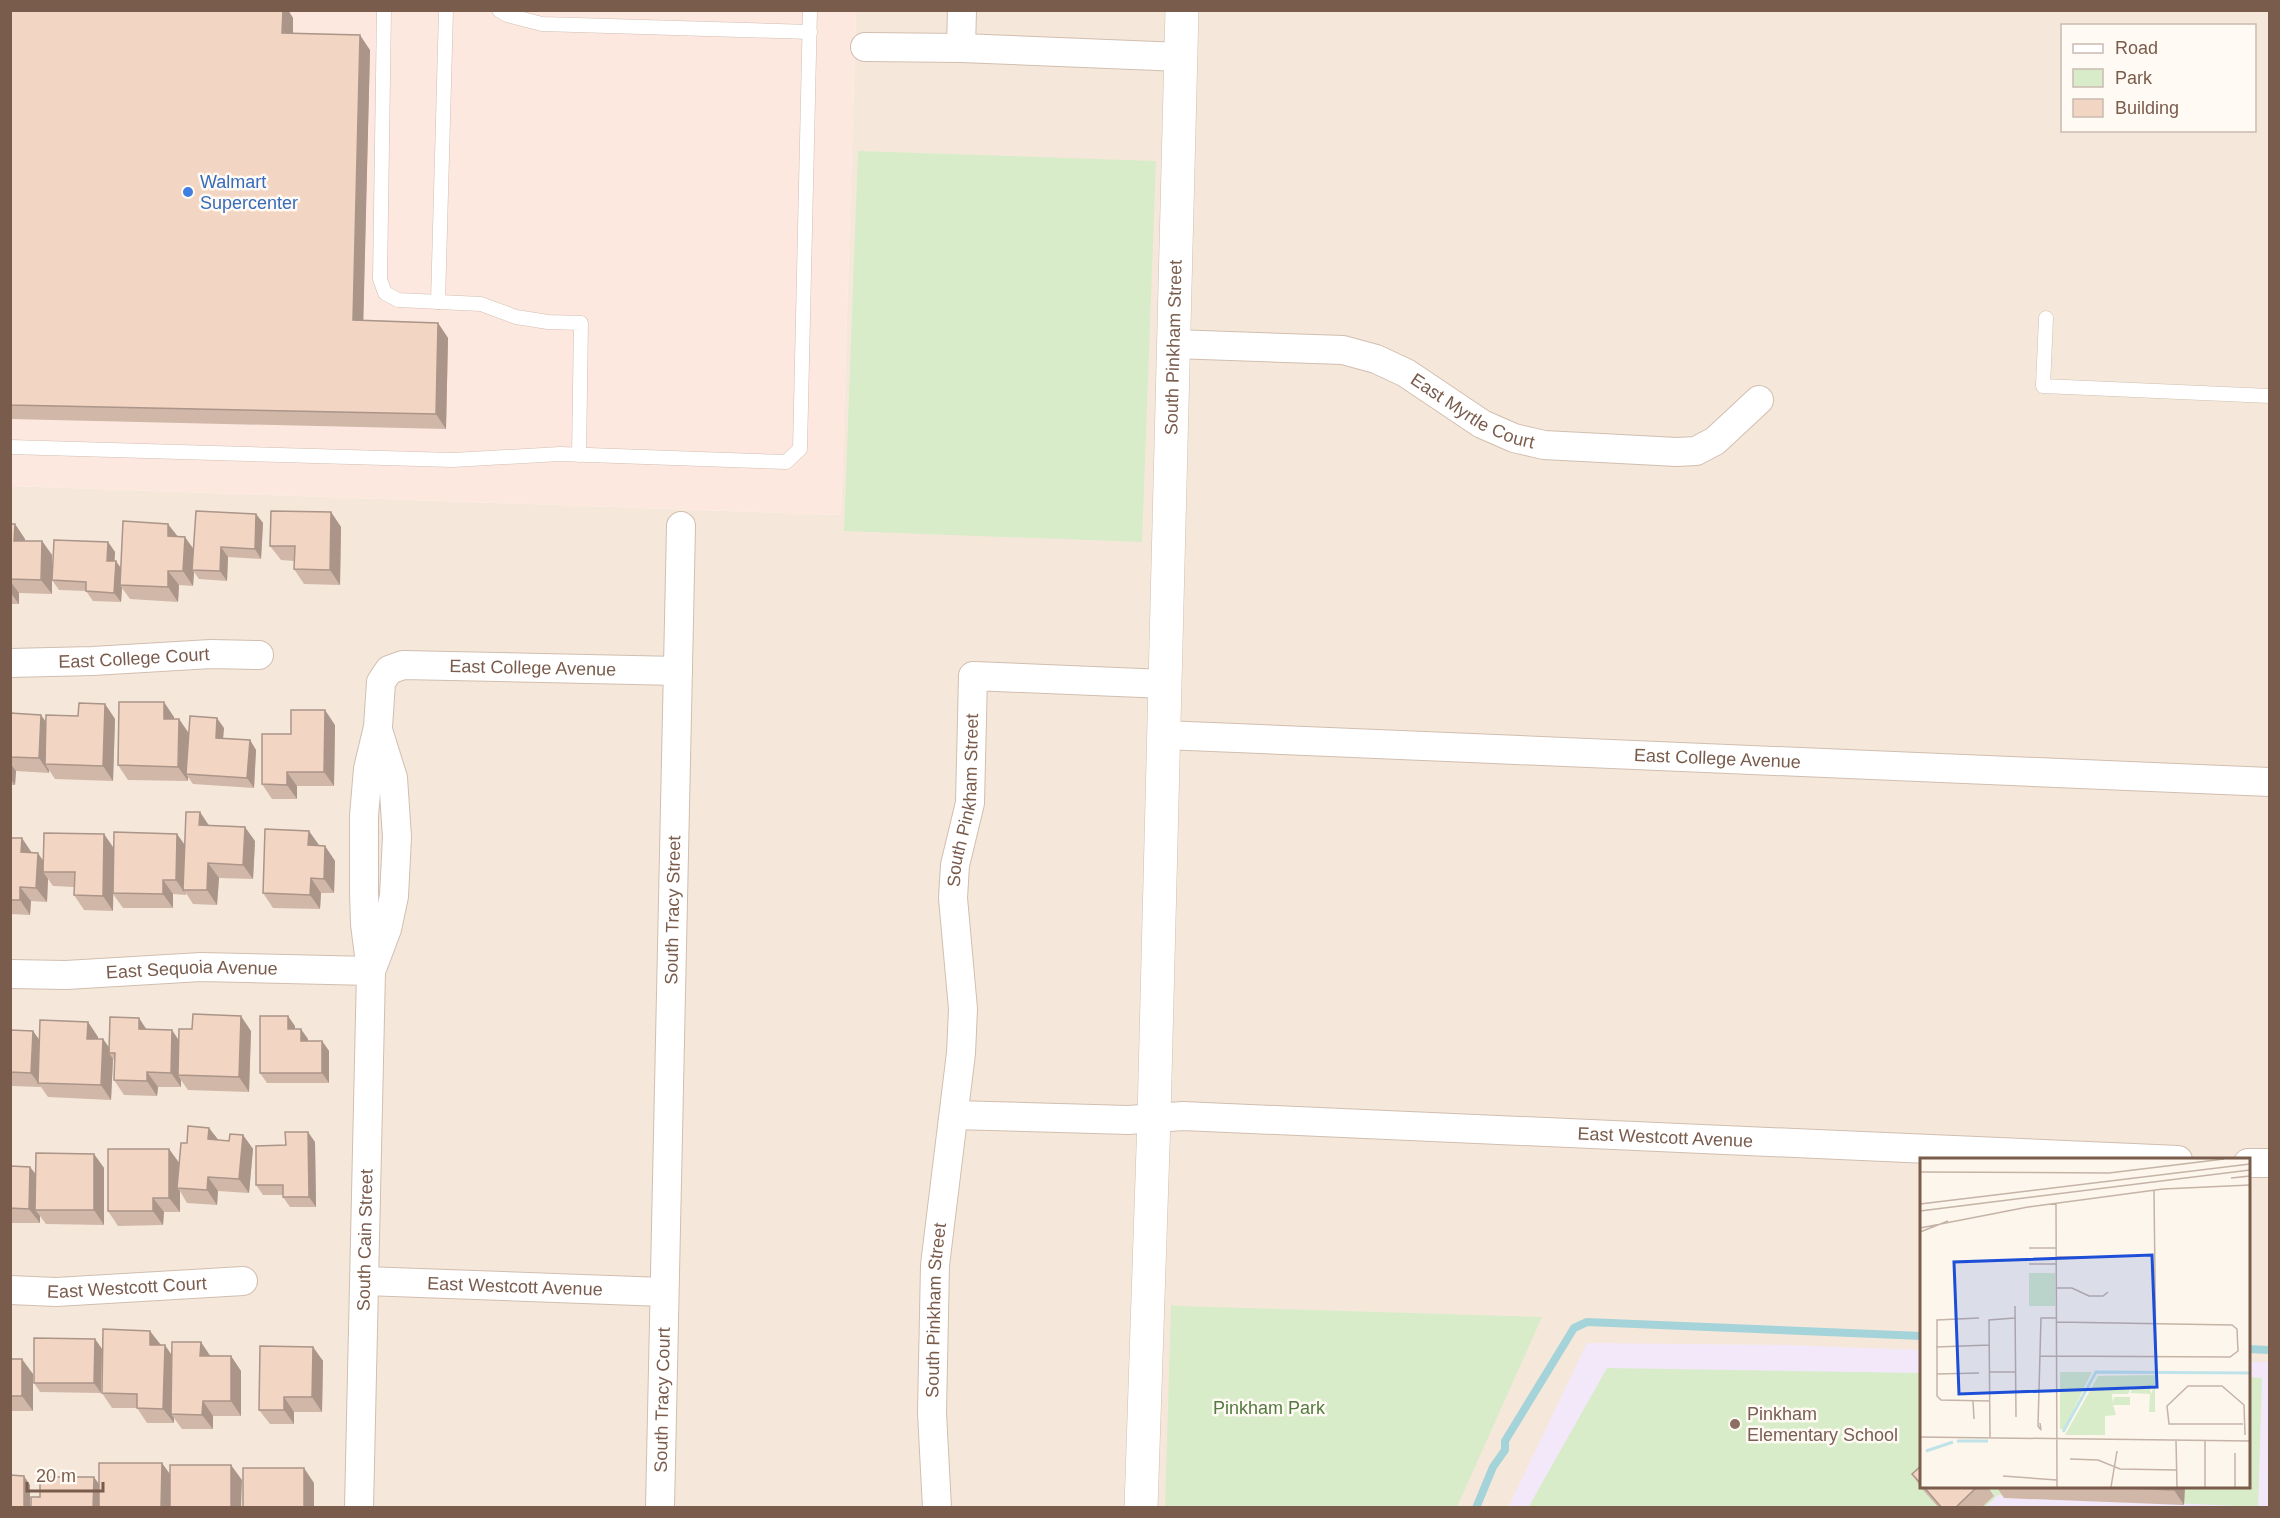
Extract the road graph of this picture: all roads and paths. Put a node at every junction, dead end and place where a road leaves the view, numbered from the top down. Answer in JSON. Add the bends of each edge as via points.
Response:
{"nodes":[{"id":1,"x":384,"y":10,"type":"edge"},
{"id":2,"x":446,"y":10,"type":"edge"},
{"id":3,"x":499,"y":10,"type":"edge"},
{"id":4,"x":810,"y":10,"type":"edge"},
{"id":5,"x":962,"y":10,"type":"edge"},
{"id":6,"x":1182,"y":10,"type":"edge"},
{"id":7,"x":810,"y":32,"type":"junction"},
{"id":8,"x":865,"y":47,"type":"dead end"},
{"id":9,"x":961,"y":48,"type":"junction"},
{"id":10,"x":1181,"y":57,"type":"junction"},
{"id":11,"x":438,"y":302,"type":"junction"},
{"id":12,"x":2046,"y":318,"type":"dead end"},
{"id":13,"x":1174,"y":344,"type":"junction"},
{"id":14,"x":2270,"y":396,"type":"edge"},
{"id":15,"x":1759,"y":400,"type":"dead end"},
{"id":16,"x":10,"y":447,"type":"edge"},
{"id":17,"x":579,"y":455,"type":"junction"},
{"id":18,"x":681,"y":526,"type":"dead end"},
{"id":19,"x":259,"y":655,"type":"dead end"},
{"id":20,"x":10,"y":663,"type":"edge"},
{"id":21,"x":389,"y":670,"type":"joint"},
{"id":22,"x":678,"y":671,"type":"junction"},
{"id":23,"x":1165,"y":684,"type":"junction"},
{"id":24,"x":1164,"y":735,"type":"junction"},
{"id":25,"x":2270,"y":782,"type":"edge"},
{"id":26,"x":371,"y":971,"type":"junction"},
{"id":27,"x":10,"y":974,"type":"edge"},
{"id":28,"x":954,"y":1115,"type":"junction"},
{"id":29,"x":1154,"y":1118,"type":"junction"},
{"id":30,"x":2133,"y":1158,"type":"edge"},
{"id":31,"x":2250,"y":1162,"type":"edge"},
{"id":32,"x":2270,"y":1163,"type":"edge"},
{"id":33,"x":243,"y":1281,"type":"dead end"},
{"id":34,"x":365,"y":1281,"type":"junction"},
{"id":35,"x":10,"y":1290,"type":"edge"},
{"id":36,"x":664,"y":1292,"type":"junction"},
{"id":37,"x":359,"y":1508,"type":"edge"},
{"id":38,"x":660,"y":1508,"type":"edge"},
{"id":39,"x":937,"y":1508,"type":"edge"},
{"id":40,"x":1141,"y":1508,"type":"edge"}],
"edges":[{"from":1,"to":11,"type":"lane","via":[[380,279],[385,293],[398,300]]},
{"from":2,"to":11,"type":"lane"},
{"from":3,"to":7,"type":"lane","via":[[542,24]]},
{"from":4,"to":7,"type":"lane"},
{"from":5,"to":9,"type":"street"},
{"from":6,"to":10,"type":"street","name":"South Pinkham Street"},
{"from":7,"to":17,"type":"lane","via":[[800,448],[786,462]]},
{"from":8,"to":9,"type":"street"},
{"from":9,"to":10,"type":"street"},
{"from":10,"to":13,"type":"street","name":"South Pinkham Street"},
{"from":11,"to":17,"type":"lane","via":[[481,304],[516,317],[581,323]]},
{"from":12,"to":14,"type":"lane","via":[[2043,386]]},
{"from":13,"to":15,"type":"street","name":"East Myrtle Court","via":[[1342,350],[1376,359],[1406,373],[1482,424],[1544,446],[1696,451],[1715,441]]},
{"from":13,"to":23,"type":"street","name":"South Pinkham Street"},
{"from":16,"to":17,"type":"lane","via":[[453,460]]},
{"from":18,"to":22,"type":"street","name":"South Tracy Street"},
{"from":19,"to":20,"type":"street","name":"East College Court"},
{"from":21,"to":22,"type":"street","name":"East College Avenue","via":[[421,664]]},
{"from":21,"to":26,"type":"street","name":"South Cain Street","via":[[381,682],[378,728],[393,778],[397,837],[394,896]]},
{"from":22,"to":36,"type":"street","name":"South Tracy Street"},
{"from":23,"to":24,"type":"street","name":"South Pinkham Street"},
{"from":23,"to":28,"type":"street","name":"South Pinkham Street","via":[[973,676],[970,803],[955,864],[953,898],[963,1009]]},
{"from":24,"to":25,"type":"street","name":"East College Avenue"},
{"from":24,"to":29,"type":"street","name":"South Pinkham Street"},
{"from":26,"to":27,"type":"street","name":"East Sequoia Avenue","via":[[201,967],[66,975]]},
{"from":26,"to":34,"type":"street","name":"South Cain Street"},
{"from":28,"to":29,"type":"street"},
{"from":28,"to":39,"type":"street","name":"South Pinkham Street","via":[[935,1265],[932,1413]]},
{"from":29,"to":30,"type":"street","name":"East Westcott Avenue","via":[[1183,1116]]},
{"from":29,"to":40,"type":"street","name":"South Pinkham Street"},
{"from":31,"to":32,"type":"street"},
{"from":33,"to":35,"type":"street","name":"East Westcott Court","via":[[56,1292]]},
{"from":34,"to":36,"type":"street","name":"East Westcott Avenue"},
{"from":34,"to":37,"type":"street","name":"South Cain Street"},
{"from":36,"to":38,"type":"street","name":"South Tracy Court"}]}
